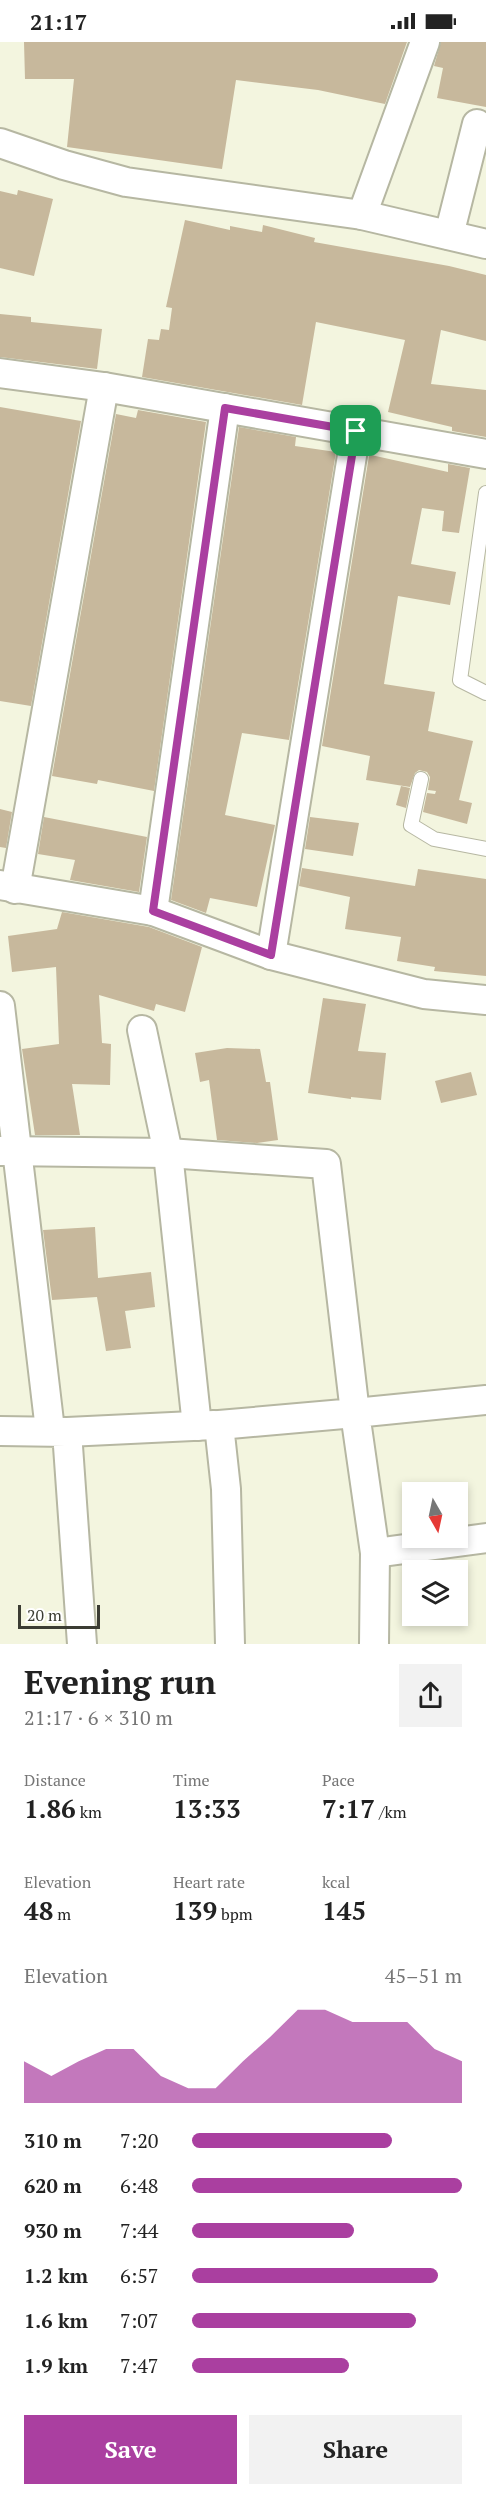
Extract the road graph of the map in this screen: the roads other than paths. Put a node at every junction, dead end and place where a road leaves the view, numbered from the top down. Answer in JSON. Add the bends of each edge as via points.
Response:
{"nodes":[{"id":1,"x":425,"y":42,"type":"edge"},
{"id":2,"x":477,"y":124,"type":"dead end"},
{"id":3,"x":0,"y":143,"type":"edge"},
{"id":4,"x":362,"y":215,"type":"junction"},
{"id":5,"x":448,"y":235,"type":"junction"},
{"id":6,"x":486,"y":243,"type":"edge"},
{"id":7,"x":0,"y":374,"type":"edge"},
{"id":8,"x":104,"y":387,"type":"junction"},
{"id":9,"x":225,"y":408,"type":"junction"},
{"id":10,"x":356,"y":431,"type":"junction"},
{"id":11,"x":486,"y":454,"type":"edge"},
{"id":12,"x":486,"y":493,"type":"edge"},
{"id":13,"x":486,"y":693,"type":"edge"},
{"id":14,"x":421,"y":779,"type":"dead end"},
{"id":15,"x":486,"y":849,"type":"edge"},
{"id":16,"x":8,"y":887,"type":"edge"},
{"id":17,"x":153,"y":911,"type":"junction"},
{"id":18,"x":271,"y":955,"type":"junction"},
{"id":19,"x":486,"y":1000,"type":"edge"},
{"id":20,"x":0,"y":1006,"type":"edge"},
{"id":21,"x":142,"y":1030,"type":"dead end"},
{"id":22,"x":9,"y":1151,"type":"edge"},
{"id":23,"x":168,"y":1153,"type":"junction"},
{"id":24,"x":486,"y":1400,"type":"edge"},
{"id":25,"x":355,"y":1413,"type":"junction"},
{"id":26,"x":208,"y":1426,"type":"junction"},
{"id":27,"x":0,"y":1431,"type":"edge"},
{"id":28,"x":59,"y":1431,"type":"junction"},
{"id":29,"x":486,"y":1538,"type":"edge"},
{"id":30,"x":375,"y":1553,"type":"junction"},
{"id":31,"x":82,"y":1644,"type":"edge"},
{"id":32,"x":230,"y":1644,"type":"edge"},
{"id":33,"x":374,"y":1644,"type":"edge"}],
"edges":[{"from":1,"to":4,"type":"street"},
{"from":2,"to":5,"type":"street"},
{"from":3,"to":4,"type":"street","via":[[126,182]]},
{"from":4,"to":5,"type":"street"},
{"from":5,"to":6,"type":"street"},
{"from":7,"to":8,"type":"street"},
{"from":8,"to":9,"type":"street"},
{"from":8,"to":16,"type":"street"},
{"from":9,"to":10,"type":"street"},
{"from":9,"to":17,"type":"street"},
{"from":10,"to":11,"type":"street"},
{"from":10,"to":18,"type":"street"},
{"from":12,"to":13,"type":"lane","via":[[460,680]]},
{"from":14,"to":15,"type":"lane","via":[[411,825],[434,838]]},
{"from":16,"to":17,"type":"street"},
{"from":17,"to":18,"type":"street"},
{"from":18,"to":19,"type":"street","via":[[424,994]]},
{"from":20,"to":22,"type":"street"},
{"from":21,"to":23,"type":"street"},
{"from":22,"to":23,"type":"street"},
{"from":22,"to":28,"type":"street"},
{"from":23,"to":25,"type":"street","via":[[326,1164]]},
{"from":23,"to":26,"type":"street"},
{"from":24,"to":25,"type":"street"},
{"from":25,"to":26,"type":"street"},
{"from":25,"to":30,"type":"street"},
{"from":26,"to":28,"type":"street"},
{"from":26,"to":32,"type":"street","via":[[226,1490]]},
{"from":27,"to":28,"type":"street"},
{"from":28,"to":31,"type":"street"},
{"from":29,"to":30,"type":"street"},
{"from":30,"to":33,"type":"street"}]}
